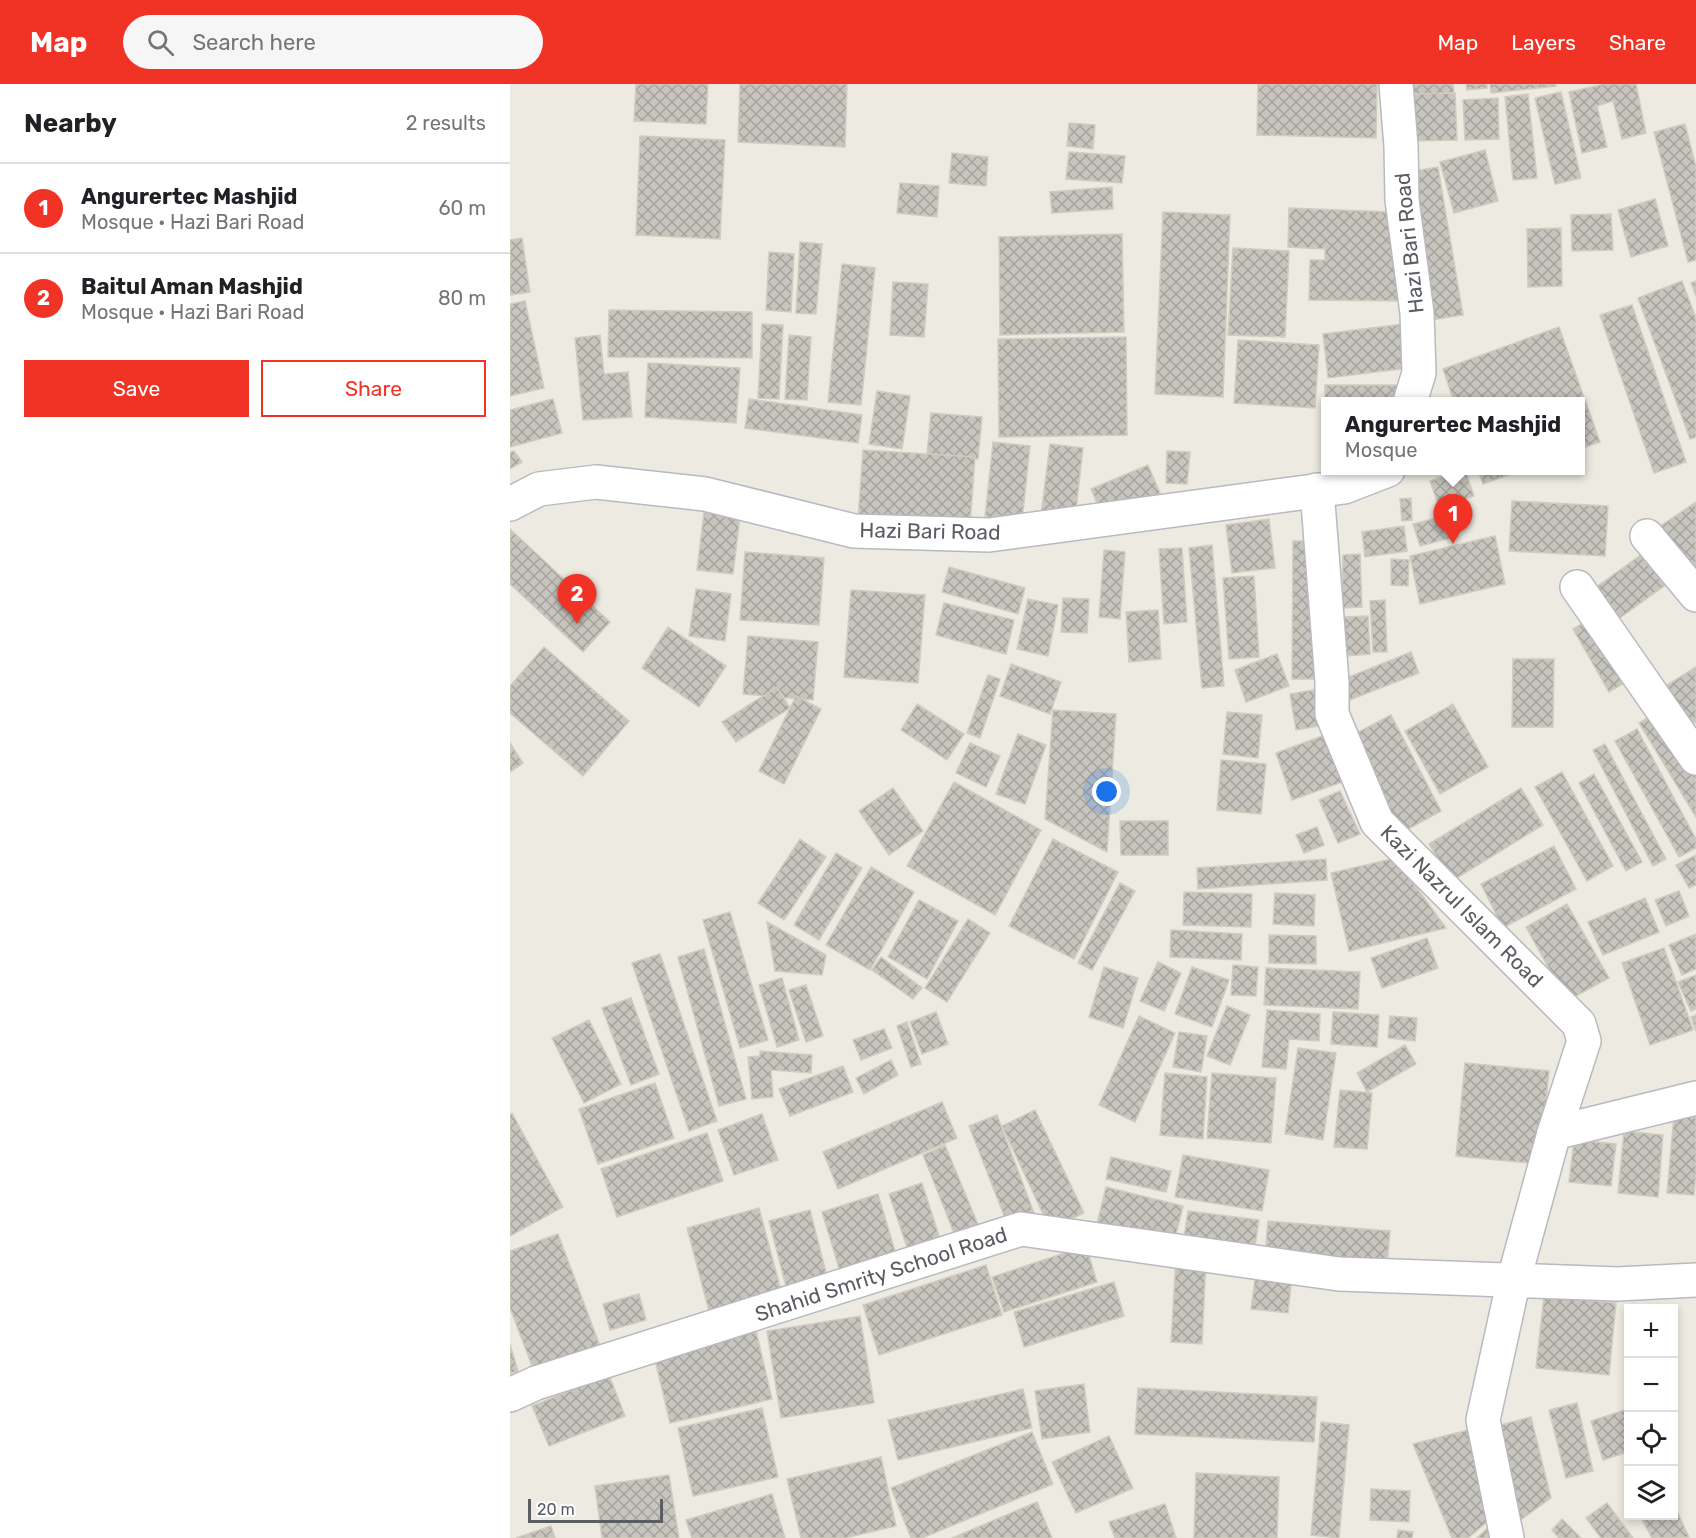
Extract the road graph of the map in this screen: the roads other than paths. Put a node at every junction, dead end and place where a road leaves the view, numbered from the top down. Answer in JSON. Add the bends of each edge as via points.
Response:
{"nodes":[{"id":1,"x":1396,"y":84,"type":"edge"},
{"id":2,"x":1412,"y":397,"type":"edge"},
{"id":3,"x":1377,"y":475,"type":"edge"},
{"id":4,"x":1317,"y":490,"type":"junction"},
{"id":5,"x":510,"y":504,"type":"edge"},
{"id":6,"x":1647,"y":536,"type":"dead end"},
{"id":7,"x":1577,"y":587,"type":"dead end"},
{"id":8,"x":1696,"y":595,"type":"edge"},
{"id":9,"x":1696,"y":758,"type":"edge"},
{"id":10,"x":1696,"y":1098,"type":"edge"},
{"id":11,"x":1554,"y":1133,"type":"junction"},
{"id":12,"x":1514,"y":1280,"type":"junction"},
{"id":13,"x":1696,"y":1280,"type":"edge"},
{"id":14,"x":510,"y":1395,"type":"edge"},
{"id":15,"x":1507,"y":1538,"type":"edge"}],
"edges":[{"from":1,"to":2,"type":"street","name":"Hazi Bari Road","via":[[1402,200],[1417,313],[1419,373]]},
{"from":3,"to":4,"type":"street","name":"Hazi Bari Road","via":[[1344,487]]},
{"from":4,"to":5,"type":"street","name":"Hazi Bari Road","via":[[989,535],[854,531],[705,494],[596,482],[539,489]]},
{"from":4,"to":11,"type":"street","name":"Kazi Nazrul Islam Road","via":[[1332,714],[1377,822],[1579,1024],[1584,1041]]},
{"from":6,"to":8,"type":"street"},
{"from":7,"to":9,"type":"street"},
{"from":10,"to":11,"type":"street"},
{"from":11,"to":12,"type":"street","name":"Kazi Nazrul Islam Road"},
{"from":12,"to":13,"type":"street","name":"Shahid Smrity School Road","via":[[1618,1284]]},
{"from":12,"to":14,"type":"street","name":"Shahid Smrity School Road","via":[[1339,1274],[1021,1229],[536,1383]]},
{"from":12,"to":15,"type":"street","name":"Kazi Nazrul Islam Road","via":[[1483,1420]]}]}
